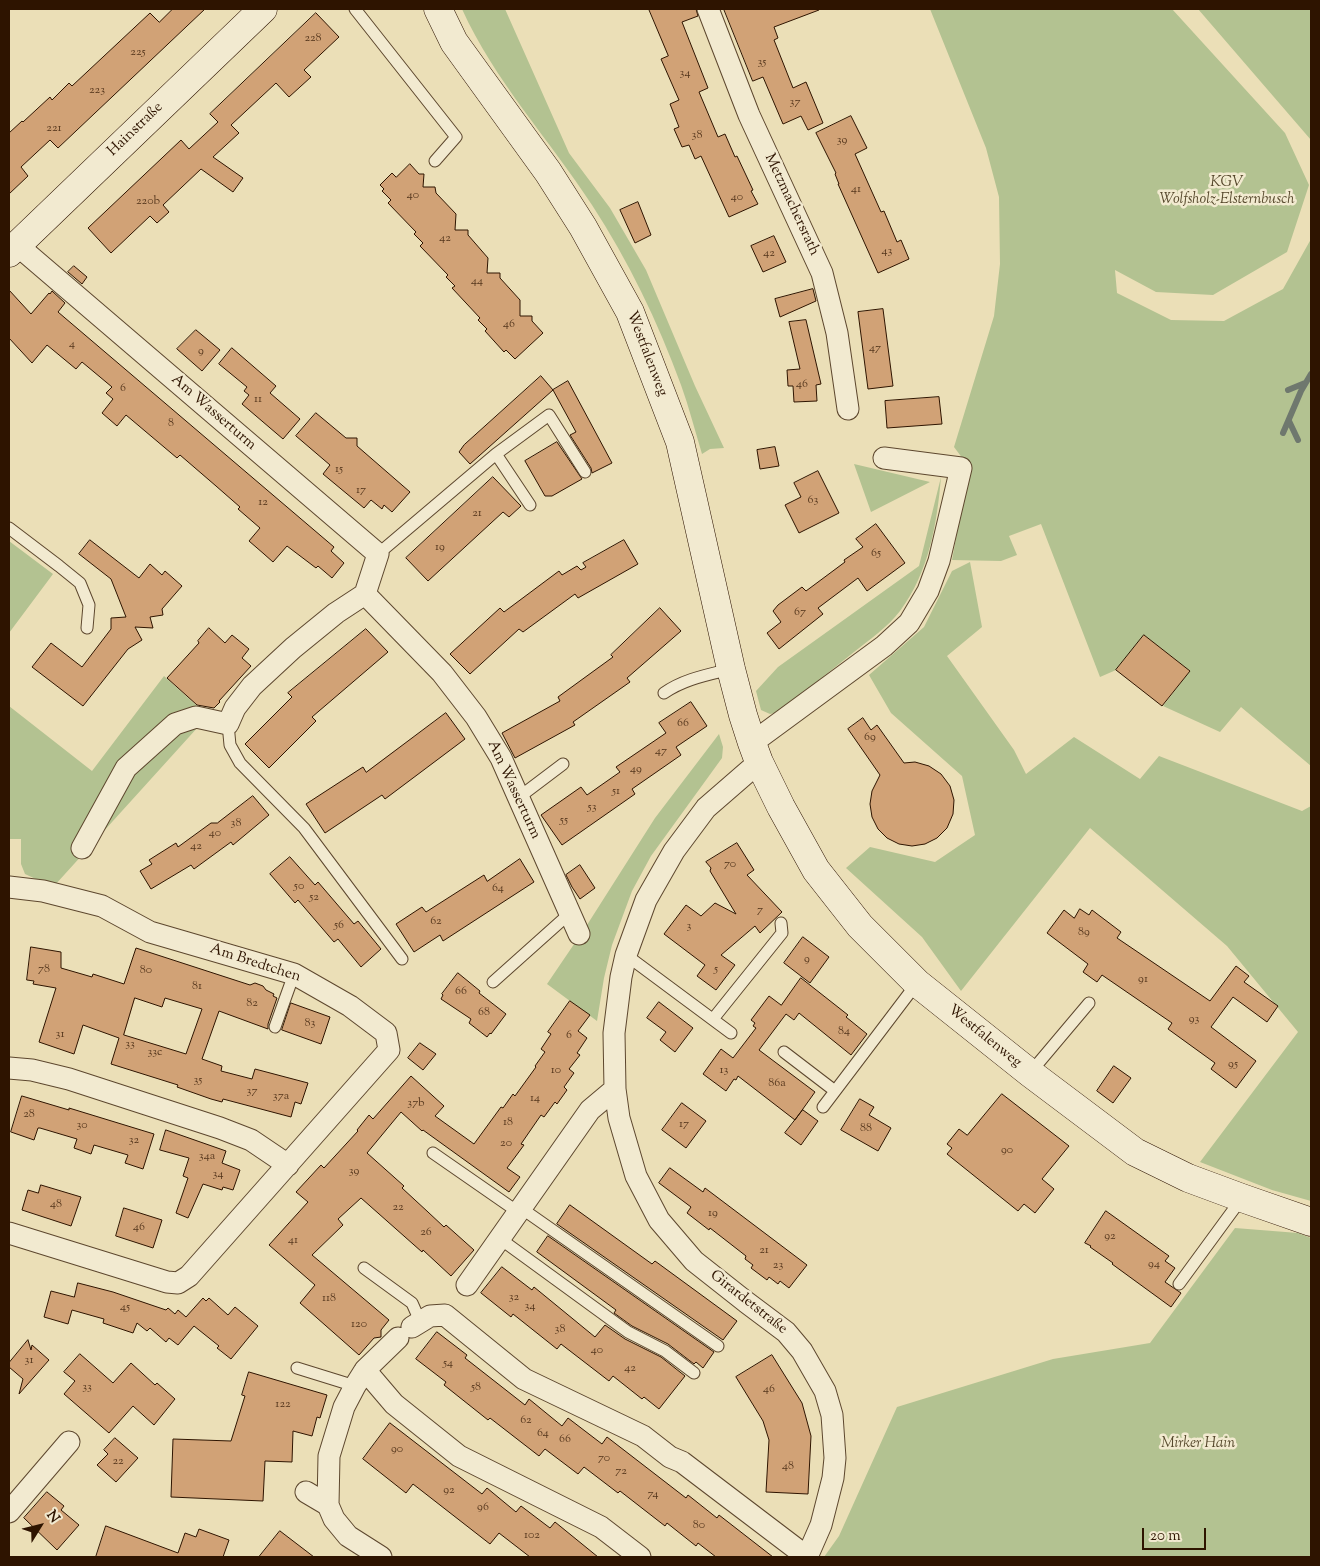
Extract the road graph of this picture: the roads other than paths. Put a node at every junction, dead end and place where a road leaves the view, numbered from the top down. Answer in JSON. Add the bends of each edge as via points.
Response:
{"nodes":[{"id":1,"x":263,"y":9,"type":"edge"},
{"id":2,"x":354,"y":9,"type":"edge"},
{"id":3,"x":438,"y":9,"type":"edge"},
{"id":4,"x":708,"y":9,"type":"edge"},
{"id":5,"x":435,"y":161,"type":"dead end"},
{"id":6,"x":14,"y":243,"type":"edge"},
{"id":7,"x":848,"y":409,"type":"dead end"},
{"id":8,"x":496,"y":454,"type":"junction"},
{"id":9,"x":884,"y":458,"type":"dead end"},
{"id":10,"x":585,"y":472,"type":"dead end"},
{"id":11,"x":530,"y":505,"type":"dead end"},
{"id":12,"x":9,"y":528,"type":"edge"},
{"id":13,"x":378,"y":554,"type":"junction"},
{"id":14,"x":365,"y":594,"type":"junction"},
{"id":15,"x":87,"y":628,"type":"dead end"},
{"id":16,"x":731,"y":669,"type":"junction"},
{"id":17,"x":664,"y":693,"type":"dead end"},
{"id":18,"x":228,"y":724,"type":"junction"},
{"id":19,"x":756,"y":753,"type":"junction"},
{"id":20,"x":563,"y":764,"type":"dead end"},
{"id":21,"x":518,"y":798,"type":"junction"},
{"id":22,"x":82,"y":848,"type":"dead end"},
{"id":23,"x":9,"y":888,"type":"edge"},
{"id":24,"x":569,"y":914,"type":"junction"},
{"id":25,"x":781,"y":923,"type":"dead end"},
{"id":26,"x":579,"y":934,"type":"dead end"},
{"id":27,"x":626,"y":955,"type":"junction"},
{"id":28,"x":402,"y":959,"type":"dead end"},
{"id":29,"x":294,"y":974,"type":"junction"},
{"id":30,"x":493,"y":982,"type":"dead end"},
{"id":31,"x":917,"y":983,"type":"junction"},
{"id":32,"x":1089,"y":1002,"type":"dead end"},
{"id":33,"x":713,"y":1019,"type":"junction"},
{"id":34,"x":276,"y":1027,"type":"dead end"},
{"id":35,"x":731,"y":1033,"type":"dead end"},
{"id":36,"x":784,"y":1052,"type":"dead end"},
{"id":37,"x":9,"y":1068,"type":"edge"},
{"id":38,"x":1030,"y":1073,"type":"junction"},
{"id":39,"x":615,"y":1089,"type":"junction"},
{"id":40,"x":835,"y":1091,"type":"junction"},
{"id":41,"x":823,"y":1107,"type":"dead end"},
{"id":42,"x":433,"y":1153,"type":"dead end"},
{"id":43,"x":288,"y":1165,"type":"junction"},
{"id":44,"x":1242,"y":1198,"type":"junction"},
{"id":45,"x":519,"y":1210,"type":"junction"},
{"id":46,"x":1311,"y":1222,"type":"edge"},
{"id":47,"x":9,"y":1233,"type":"edge"},
{"id":48,"x":500,"y":1238,"type":"junction"},
{"id":49,"x":364,"y":1268,"type":"dead end"},
{"id":50,"x":1179,"y":1284,"type":"dead end"},
{"id":51,"x":467,"y":1285,"type":"dead end"},
{"id":52,"x":410,"y":1329,"type":"junction"},
{"id":53,"x":718,"y":1346,"type":"dead end"},
{"id":54,"x":297,"y":1368,"type":"dead end"},
{"id":55,"x":694,"y":1373,"type":"dead end"},
{"id":56,"x":360,"y":1378,"type":"junction"},
{"id":57,"x":68,"y":1442,"type":"dead end"},
{"id":58,"x":306,"y":1492,"type":"dead end"},
{"id":59,"x":328,"y":1505,"type":"junction"},
{"id":60,"x":9,"y":1512,"type":"edge"},
{"id":61,"x":382,"y":1557,"type":"edge"},
{"id":62,"x":640,"y":1557,"type":"edge"},
{"id":63,"x":807,"y":1557,"type":"edge"}],
"edges":[{"from":1,"to":6,"type":"street","name":"Hainstraße"},
{"from":2,"to":5,"type":"lane","via":[[456,137]]},
{"from":3,"to":16,"type":"street","name":"Westfalenweg","via":[[454,42],[578,219],[630,312],[680,442]]},
{"from":4,"to":7,"type":"street","name":"Metzmachersrath","via":[[749,114],[822,273],[837,333]]},
{"from":6,"to":13,"type":"street","name":"Am Wasserturm"},
{"from":8,"to":10,"type":"lane","via":[[549,415]]},
{"from":8,"to":11,"type":"lane"},
{"from":8,"to":13,"type":"lane"},
{"from":9,"to":19,"type":"street","via":[[961,468],[939,562],[928,591],[908,623],[884,646]]},
{"from":12,"to":15,"type":"lane","via":[[80,583],[89,605]]},
{"from":13,"to":14,"type":"street"},
{"from":14,"to":18,"type":"street","via":[[292,648],[252,686],[235,708]]},
{"from":14,"to":21,"type":"street","name":"Am Wasserturm","via":[[442,673],[476,717],[501,758]]},
{"from":16,"to":17,"type":"lane","via":[[690,679]]},
{"from":16,"to":19,"type":"street","name":"Westfalenweg"},
{"from":18,"to":22,"type":"street","via":[[196,717],[176,724],[126,768]]},
{"from":18,"to":28,"type":"lane","via":[[230,744],[240,764],[304,828]]},
{"from":19,"to":27,"type":"street","name":"Girardetstraße","via":[[706,808],[674,851],[646,900]]},
{"from":19,"to":31,"type":"street","name":"Westfalenweg","via":[[816,870],[860,926]]},
{"from":20,"to":21,"type":"lane"},
{"from":21,"to":24,"type":"street","name":"Am Wasserturm"},
{"from":23,"to":29,"type":"street","name":"Am Bredtchen","via":[[43,891],[102,906],[150,932]]},
{"from":24,"to":26,"type":"street","name":"Am Wasserturm"},
{"from":24,"to":30,"type":"lane"},
{"from":25,"to":33,"type":"lane","via":[[782,933]]},
{"from":27,"to":33,"type":"lane"},
{"from":27,"to":39,"type":"street","name":"Girardetstraße","via":[[614,1033]]},
{"from":29,"to":34,"type":"lane"},
{"from":29,"to":43,"type":"street","name":"Am Bredtchen","via":[[350,1006],[386,1033],[389,1050]]},
{"from":31,"to":38,"type":"street","name":"Westfalenweg"},
{"from":31,"to":40,"type":"lane"},
{"from":32,"to":38,"type":"lane"},
{"from":33,"to":35,"type":"lane"},
{"from":36,"to":40,"type":"lane"},
{"from":37,"to":43,"type":"street","via":[[69,1079],[220,1128],[252,1140]]},
{"from":38,"to":44,"type":"street","name":"Westfalenweg","via":[[1135,1152],[1188,1178]]},
{"from":39,"to":45,"type":"street","via":[[590,1110]]},
{"from":39,"to":63,"type":"street","name":"Girardetstraße","via":[[619,1118],[636,1176],[659,1220],[694,1260],[786,1332],[802,1350],[825,1392],[832,1415],[833,1478],[821,1525]]},
{"from":40,"to":41,"type":"lane"},
{"from":42,"to":45,"type":"lane"},
{"from":43,"to":47,"type":"street","name":"Am Bredtchen","via":[[189,1276],[178,1283]]},
{"from":44,"to":46,"type":"street","name":"Westfalenweg"},
{"from":44,"to":50,"type":"lane"},
{"from":45,"to":48,"type":"street"},
{"from":45,"to":53,"type":"lane"},
{"from":48,"to":51,"type":"street"},
{"from":48,"to":55,"type":"lane","via":[[628,1332],[665,1352]]},
{"from":49,"to":52,"type":"lane","via":[[412,1303]]},
{"from":52,"to":56,"type":"street"},
{"from":52,"to":63,"type":"street","name":"Girardetstraße","via":[[430,1316],[449,1310],[524,1379],[643,1436]]},
{"from":54,"to":56,"type":"lane"},
{"from":56,"to":59,"type":"street","via":[[344,1407],[329,1456]]},
{"from":56,"to":62,"type":"street","via":[[459,1456],[601,1527]]},
{"from":57,"to":60,"type":"street"},
{"from":58,"to":59,"type":"street"},
{"from":59,"to":61,"type":"street","via":[[334,1519],[348,1536]]}]}
